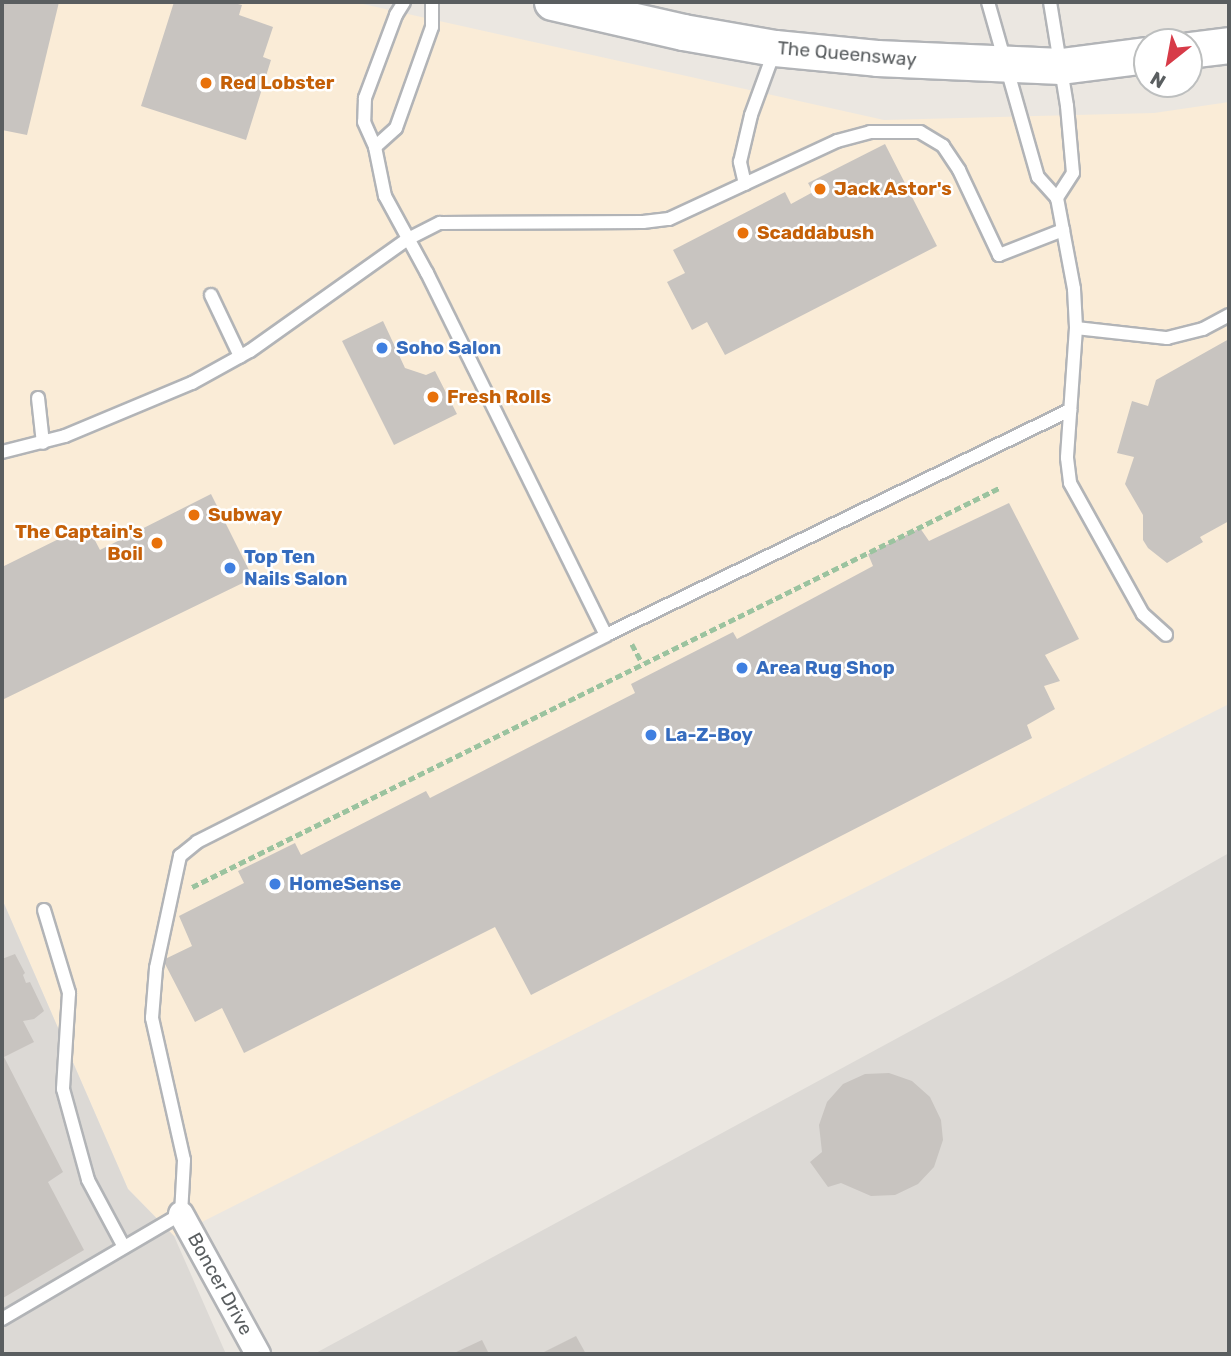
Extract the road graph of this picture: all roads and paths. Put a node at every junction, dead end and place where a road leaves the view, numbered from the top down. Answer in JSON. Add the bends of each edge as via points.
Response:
{"nodes":[{"id":1,"x":404,"y":2,"type":"edge"},
{"id":2,"x":432,"y":2,"type":"edge"},
{"id":3,"x":552,"y":2,"type":"edge"},
{"id":4,"x":988,"y":2,"type":"edge"},
{"id":5,"x":1050,"y":2,"type":"edge"},
{"id":6,"x":1229,"y":45,"type":"edge"},
{"id":7,"x":775,"y":48,"type":"junction"},
{"id":8,"x":1203,"y":48,"type":"edge"},
{"id":9,"x":1133,"y":57,"type":"edge"},
{"id":10,"x":1006,"y":65,"type":"junction"},
{"id":11,"x":1061,"y":66,"type":"junction"},
{"id":12,"x":375,"y":147,"type":"junction"},
{"id":13,"x":745,"y":184,"type":"junction"},
{"id":14,"x":1057,"y":198,"type":"junction"},
{"id":15,"x":1063,"y":230,"type":"junction"},
{"id":16,"x":407,"y":240,"type":"junction"},
{"id":17,"x":211,"y":295,"type":"dead end"},
{"id":18,"x":1229,"y":315,"type":"edge"},
{"id":19,"x":1076,"y":328,"type":"junction"},
{"id":20,"x":240,"y":356,"type":"junction"},
{"id":21,"x":38,"y":398,"type":"dead end"},
{"id":22,"x":1070,"y":410,"type":"junction"},
{"id":23,"x":43,"y":443,"type":"junction"},
{"id":24,"x":2,"y":452,"type":"edge"},
{"id":25,"x":1001,"y":487,"type":"dead end"},
{"id":26,"x":606,"y":635,"type":"junction"},
{"id":27,"x":1166,"y":635,"type":"dead end"},
{"id":28,"x":187,"y":889,"type":"dead end"},
{"id":29,"x":44,"y":910,"type":"dead end"},
{"id":30,"x":181,"y":1214,"type":"junction"},
{"id":31,"x":124,"y":1247,"type":"junction"},
{"id":32,"x":2,"y":1319,"type":"edge"},
{"id":33,"x":258,"y":1354,"type":"edge"}],
"edges":[{"from":1,"to":12,"type":"lane","via":[[365,98],[364,122]]},
{"from":2,"to":12,"type":"lane","via":[[432,27],[396,128]]},
{"from":3,"to":7,"type":"main road","name":"The Queensway","via":[[683,33]]},
{"from":4,"to":10,"type":"lane"},
{"from":5,"to":11,"type":"lane"},
{"from":6,"to":8,"type":"main road"},
{"from":7,"to":10,"type":"main road","name":"The Queensway"},
{"from":7,"to":13,"type":"lane","via":[[751,114],[740,162]]},
{"from":9,"to":11,"type":"main road","name":"The Queensway"},
{"from":10,"to":11,"type":"main road","name":"The Queensway"},
{"from":10,"to":14,"type":"lane","via":[[1038,177]]},
{"from":11,"to":14,"type":"lane","via":[[1073,173]]},
{"from":12,"to":16,"type":"lane","via":[[385,196]]},
{"from":13,"to":15,"type":"lane","via":[[837,141],[870,132],[920,131],[943,146],[959,170],[999,255]]},
{"from":13,"to":16,"type":"lane","via":[[669,219],[440,223]]},
{"from":14,"to":15,"type":"lane"},
{"from":15,"to":19,"type":"lane"},
{"from":16,"to":20,"type":"lane"},
{"from":16,"to":26,"type":"lane"},
{"from":17,"to":20,"type":"lane"},
{"from":18,"to":19,"type":"lane","via":[[1203,329],[1167,338]]},
{"from":19,"to":22,"type":"lane"},
{"from":20,"to":23,"type":"lane","via":[[192,383]]},
{"from":21,"to":23,"type":"lane"},
{"from":22,"to":26,"type":"lane"},
{"from":22,"to":27,"type":"lane","via":[[1070,483],[1143,614]]},
{"from":23,"to":24,"type":"lane"},
{"from":25,"to":28,"type":"path"},
{"from":26,"to":30,"type":"lane","via":[[197,842],[180,856],[156,968],[152,1018],[184,1160]]},
{"from":29,"to":31,"type":"lane","via":[[69,993],[63,1089],[88,1180]]},
{"from":30,"to":31,"type":"lane"},
{"from":30,"to":33,"type":"street","name":"Boncer Drive"},
{"from":31,"to":32,"type":"lane"}]}
